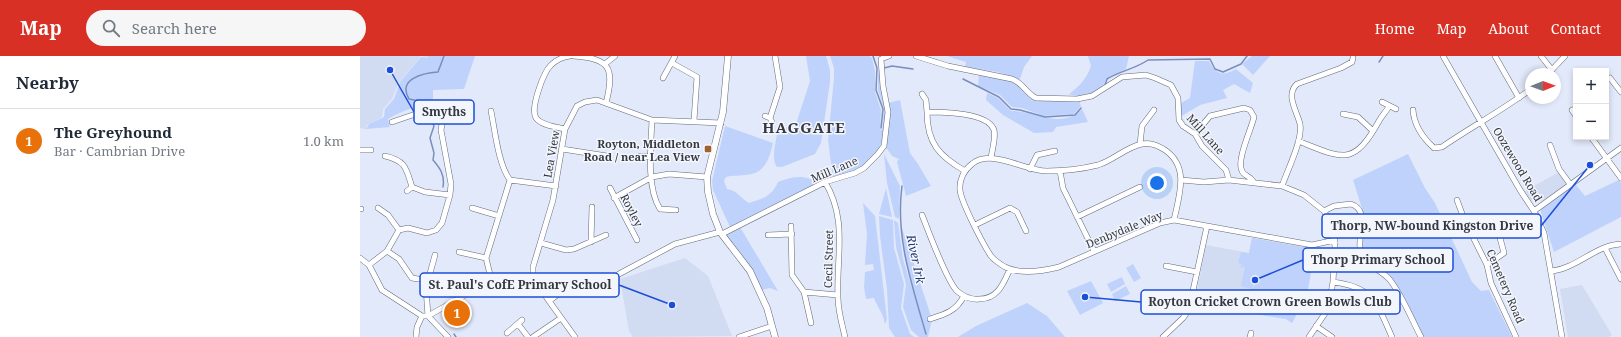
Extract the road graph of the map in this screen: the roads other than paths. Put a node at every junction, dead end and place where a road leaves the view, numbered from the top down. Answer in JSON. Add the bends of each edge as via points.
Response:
{"nodes":[{"id":1,"x":563,"y":56,"type":"edge"},
{"id":2,"x":571,"y":56,"type":"edge"},
{"id":3,"x":615,"y":56,"type":"edge"},
{"id":4,"x":675,"y":56,"type":"edge"},
{"id":5,"x":728,"y":56,"type":"edge"},
{"id":6,"x":775,"y":56,"type":"edge"},
{"id":7,"x":889,"y":56,"type":"edge"},
{"id":8,"x":916,"y":56,"type":"edge"},
{"id":9,"x":1443,"y":56,"type":"edge"},
{"id":10,"x":1495,"y":56,"type":"edge"},
{"id":11,"x":1540,"y":56,"type":"edge"},
{"id":12,"x":1565,"y":56,"type":"edge"},
{"id":13,"x":1353,"y":58,"type":"dead end"},
{"id":14,"x":672,"y":63,"type":"junction"},
{"id":15,"x":605,"y":64,"type":"junction"},
{"id":16,"x":1548,"y":68,"type":"edge"},
{"id":17,"x":1554,"y":68,"type":"edge"},
{"id":18,"x":663,"y":78,"type":"dead end"},
{"id":19,"x":1610,"y":78,"type":"dead end"},
{"id":20,"x":1621,"y":92,"type":"edge"},
{"id":21,"x":922,"y":94,"type":"dead end"},
{"id":22,"x":1525,"y":94,"type":"edge"},
{"id":23,"x":1519,"y":98,"type":"junction"},
{"id":24,"x":1382,"y":102,"type":"dead end"},
{"id":25,"x":606,"y":103,"type":"junction"},
{"id":26,"x":1389,"y":106,"type":"junction"},
{"id":27,"x":1396,"y":109,"type":"dead end"},
{"id":28,"x":1154,"y":110,"type":"dead end"},
{"id":29,"x":1413,"y":110,"type":"dead end"},
{"id":30,"x":492,"y":111,"type":"dead end"},
{"id":31,"x":927,"y":112,"type":"junction"},
{"id":32,"x":448,"y":113,"type":"dead end"},
{"id":33,"x":1343,"y":114,"type":"dead end"},
{"id":34,"x":443,"y":118,"type":"junction"},
{"id":35,"x":769,"y":119,"type":"dead end"},
{"id":36,"x":652,"y":120,"type":"junction"},
{"id":37,"x":694,"y":120,"type":"junction"},
{"id":38,"x":1481,"y":121,"type":"junction"},
{"id":39,"x":392,"y":122,"type":"dead end"},
{"id":40,"x":721,"y":122,"type":"junction"},
{"id":41,"x":565,"y":129,"type":"junction"},
{"id":42,"x":1373,"y":131,"type":"junction"},
{"id":43,"x":1195,"y":134,"type":"junction"},
{"id":44,"x":1593,"y":140,"type":"edge"},
{"id":45,"x":1298,"y":141,"type":"junction"},
{"id":46,"x":1140,"y":144,"type":"junction"},
{"id":47,"x":1550,"y":146,"type":"dead end"},
{"id":48,"x":1621,"y":148,"type":"edge"},
{"id":49,"x":562,"y":149,"type":"junction"},
{"id":50,"x":360,"y":150,"type":"edge"},
{"id":51,"x":371,"y":150,"type":"dead end"},
{"id":52,"x":1055,"y":151,"type":"dead end"},
{"id":53,"x":385,"y":156,"type":"dead end"},
{"id":54,"x":607,"y":156,"type":"dead end"},
{"id":55,"x":640,"y":156,"type":"dead end"},
{"id":56,"x":651,"y":157,"type":"junction"},
{"id":57,"x":991,"y":158,"type":"junction"},
{"id":58,"x":1606,"y":159,"type":"junction"},
{"id":59,"x":1030,"y":169,"type":"junction"},
{"id":60,"x":1060,"y":171,"type":"junction"},
{"id":61,"x":964,"y":172,"type":"junction"},
{"id":62,"x":652,"y":177,"type":"junction"},
{"id":63,"x":707,"y":177,"type":"junction"},
{"id":64,"x":1621,"y":178,"type":"edge"},
{"id":65,"x":510,"y":180,"type":"junction"},
{"id":66,"x":1181,"y":180,"type":"junction"},
{"id":67,"x":1229,"y":180,"type":"junction"},
{"id":68,"x":1253,"y":181,"type":"junction"},
{"id":69,"x":826,"y":182,"type":"junction"},
{"id":70,"x":1570,"y":184,"type":"junction"},
{"id":71,"x":412,"y":186,"type":"junction"},
{"id":72,"x":556,"y":186,"type":"junction"},
{"id":73,"x":1282,"y":186,"type":"junction"},
{"id":74,"x":1140,"y":187,"type":"dead end"},
{"id":75,"x":610,"y":188,"type":"dead end"},
{"id":76,"x":407,"y":191,"type":"dead end"},
{"id":77,"x":450,"y":195,"type":"junction"},
{"id":78,"x":614,"y":198,"type":"junction"},
{"id":79,"x":1457,"y":200,"type":"dead end"},
{"id":80,"x":592,"y":207,"type":"dead end"},
{"id":81,"x":378,"y":208,"type":"dead end"},
{"id":82,"x":472,"y":208,"type":"dead end"},
{"id":83,"x":676,"y":210,"type":"dead end"},
{"id":84,"x":1324,"y":211,"type":"junction"},
{"id":85,"x":1534,"y":211,"type":"junction"},
{"id":86,"x":922,"y":215,"type":"dead end"},
{"id":87,"x":499,"y":216,"type":"junction"},
{"id":88,"x":1077,"y":217,"type":"junction"},
{"id":89,"x":1174,"y":220,"type":"junction"},
{"id":90,"x":975,"y":225,"type":"junction"},
{"id":91,"x":791,"y":226,"type":"dead end"},
{"id":92,"x":1207,"y":226,"type":"junction"},
{"id":93,"x":399,"y":230,"type":"junction"},
{"id":94,"x":1026,"y":230,"type":"dead end"},
{"id":95,"x":721,"y":233,"type":"junction"},
{"id":96,"x":792,"y":234,"type":"junction"},
{"id":97,"x":606,"y":235,"type":"dead end"},
{"id":98,"x":768,"y":235,"type":"dead end"},
{"id":99,"x":1500,"y":238,"type":"dead end"},
{"id":100,"x":637,"y":240,"type":"dead end"},
{"id":101,"x":1335,"y":240,"type":"junction"},
{"id":102,"x":591,"y":242,"type":"junction"},
{"id":103,"x":541,"y":243,"type":"junction"},
{"id":104,"x":1621,"y":244,"type":"edge"},
{"id":105,"x":1604,"y":248,"type":"junction"},
{"id":106,"x":387,"y":251,"type":"junction"},
{"id":107,"x":1094,"y":251,"type":"junction"},
{"id":108,"x":459,"y":252,"type":"dead end"},
{"id":109,"x":434,"y":255,"type":"dead end"},
{"id":110,"x":360,"y":258,"type":"edge"},
{"id":111,"x":486,"y":258,"type":"junction"},
{"id":112,"x":1487,"y":264,"type":"junction"},
{"id":113,"x":369,"y":265,"type":"junction"},
{"id":114,"x":1166,"y":266,"type":"dead end"},
{"id":115,"x":1010,"y":269,"type":"junction"},
{"id":116,"x":1197,"y":272,"type":"junction"},
{"id":117,"x":1552,"y":272,"type":"junction"},
{"id":118,"x":533,"y":276,"type":"junction"},
{"id":119,"x":418,"y":278,"type":"dead end"},
{"id":120,"x":1621,"y":279,"type":"edge"},
{"id":121,"x":1333,"y":282,"type":"junction"},
{"id":122,"x":493,"y":286,"type":"junction"},
{"id":123,"x":804,"y":292,"type":"junction"},
{"id":124,"x":838,"y":295,"type":"junction"},
{"id":125,"x":964,"y":296,"type":"junction"},
{"id":126,"x":549,"y":301,"type":"junction"},
{"id":127,"x":425,"y":316,"type":"junction"},
{"id":128,"x":561,"y":318,"type":"junction"},
{"id":129,"x":930,"y":319,"type":"dead end"},
{"id":130,"x":811,"y":323,"type":"dead end"},
{"id":131,"x":772,"y":326,"type":"junction"},
{"id":132,"x":1316,"y":326,"type":"junction"},
{"id":133,"x":507,"y":333,"type":"dead end"},
{"id":134,"x":416,"y":337,"type":"edge"},
{"id":135,"x":448,"y":337,"type":"edge"},
{"id":136,"x":528,"y":337,"type":"edge"},
{"id":137,"x":533,"y":337,"type":"edge"},
{"id":138,"x":575,"y":337,"type":"edge"},
{"id":139,"x":739,"y":337,"type":"edge"},
{"id":140,"x":775,"y":337,"type":"edge"},
{"id":141,"x":845,"y":337,"type":"edge"},
{"id":142,"x":1164,"y":337,"type":"edge"},
{"id":143,"x":1309,"y":337,"type":"edge"},
{"id":144,"x":1332,"y":337,"type":"edge"},
{"id":145,"x":1392,"y":337,"type":"edge"},
{"id":146,"x":1421,"y":337,"type":"edge"},
{"id":147,"x":1516,"y":337,"type":"edge"},
{"id":148,"x":1562,"y":337,"type":"edge"}],
"edges":[{"from":1,"to":2,"type":"street"},
{"from":1,"to":41,"type":"street","via":[[551,65],[543,76],[534,110],[536,118],[542,123]]},
{"from":2,"to":15,"type":"street","via":[[588,57]]},
{"from":3,"to":15,"type":"street"},
{"from":4,"to":14,"type":"street"},
{"from":5,"to":40,"type":"main road"},
{"from":6,"to":35,"type":"street","via":[[780,87]]},
{"from":7,"to":69,"type":"street","name":"Mill Lane","via":[[881,59],[888,112],[884,146],[864,168]]},
{"from":8,"to":43,"type":"street","name":"Mill Lane","via":[[948,66],[1012,79],[1036,98],[1077,99],[1092,96],[1122,77],[1155,78],[1171,85],[1178,98],[1179,120]]},
{"from":9,"to":38,"type":"street","name":"Oozewood Road"},
{"from":10,"to":23,"type":"street"},
{"from":11,"to":16,"type":"street"},
{"from":12,"to":17,"type":"street"},
{"from":13,"to":45,"type":"street","via":[[1352,62],[1341,68],[1292,88],[1291,94],[1300,126]]},
{"from":14,"to":18,"type":"street"},
{"from":14,"to":37,"type":"street","via":[[697,77]]},
{"from":15,"to":25,"type":"street","via":[[610,84]]},
{"from":19,"to":20,"type":"street"},
{"from":21,"to":31,"type":"street","via":[[926,100]]},
{"from":22,"to":23,"type":"street"},
{"from":23,"to":38,"type":"street"},
{"from":24,"to":26,"type":"street"},
{"from":25,"to":36,"type":"street","name":"Lea View"},
{"from":25,"to":41,"type":"street","name":"Lea View","via":[[597,100],[577,106]]},
{"from":26,"to":27,"type":"street"},
{"from":26,"to":42,"type":"street"},
{"from":28,"to":46,"type":"street","via":[[1142,126]]},
{"from":29,"to":38,"type":"street","via":[[1413,120],[1425,140],[1434,148],[1442,147]]},
{"from":30,"to":65,"type":"street","via":[[500,156]]},
{"from":31,"to":57,"type":"street","via":[[966,113],[990,125],[994,133]]},
{"from":31,"to":61,"type":"street","via":[[928,129],[934,145],[945,158]]},
{"from":32,"to":34,"type":"street"},
{"from":33,"to":42,"type":"street","via":[[1358,117]]},
{"from":34,"to":39,"type":"street","via":[[430,109]]},
{"from":34,"to":77,"type":"street","via":[[440,130],[451,184]]},
{"from":36,"to":37,"type":"street","name":"Lea View"},
{"from":36,"to":56,"type":"street"},
{"from":37,"to":40,"type":"street","name":"Lea View"},
{"from":38,"to":85,"type":"street","name":"Oozewood Road"},
{"from":40,"to":63,"type":"main road"},
{"from":41,"to":49,"type":"street","name":"Lea View"},
{"from":42,"to":45,"type":"street","via":[[1360,149],[1351,154],[1326,152]]},
{"from":43,"to":67,"type":"street","name":"Mill Lane","via":[[1202,146],[1226,170]]},
{"from":43,"to":68,"type":"street","via":[[1210,116],[1244,108],[1250,110],[1254,118],[1239,164],[1242,173]]},
{"from":44,"to":58,"type":"street"},
{"from":45,"to":73,"type":"street"},
{"from":46,"to":60,"type":"street","via":[[1097,165]]},
{"from":46,"to":66,"type":"street","name":"Denbydale Way","via":[[1152,144],[1167,151],[1178,166]]},
{"from":47,"to":70,"type":"street","via":[[1559,169]]},
{"from":48,"to":58,"type":"street"},
{"from":49,"to":54,"type":"street"},
{"from":49,"to":72,"type":"street","name":"Lea View"},
{"from":50,"to":51,"type":"street"},
{"from":52,"to":59,"type":"street","via":[[1037,155]]},
{"from":53,"to":71,"type":"street","via":[[398,159],[406,167]]},
{"from":55,"to":56,"type":"street"},
{"from":56,"to":62,"type":"street"},
{"from":57,"to":59,"type":"street"},
{"from":57,"to":61,"type":"street","via":[[978,160]]},
{"from":58,"to":64,"type":"street"},
{"from":58,"to":70,"type":"street"},
{"from":59,"to":60,"type":"street"},
{"from":60,"to":88,"type":"street","via":[[1062,188]]},
{"from":61,"to":90,"type":"street","name":"Denbydale Way","via":[[960,194]]},
{"from":62,"to":63,"type":"street","via":[[669,174]]},
{"from":62,"to":78,"type":"street"},
{"from":62,"to":83,"type":"street","via":[[654,200],[660,209]]},
{"from":63,"to":95,"type":"main road","via":[[713,214]]},
{"from":65,"to":72,"type":"street"},
{"from":65,"to":87,"type":"street"},
{"from":66,"to":67,"type":"street"},
{"from":66,"to":89,"type":"street","name":"Denbydale Way"},
{"from":67,"to":68,"type":"street"},
{"from":68,"to":73,"type":"street"},
{"from":69,"to":95,"type":"street","name":"Mill Lane"},
{"from":69,"to":124,"type":"street","name":"Cecil Street","via":[[832,192],[839,227]]},
{"from":70,"to":85,"type":"street"},
{"from":71,"to":76,"type":"street"},
{"from":71,"to":77,"type":"street","via":[[425,192]]},
{"from":72,"to":103,"type":"street","name":"Lea View"},
{"from":73,"to":84,"type":"street","via":[[1304,195]]},
{"from":74,"to":88,"type":"street"},
{"from":75,"to":78,"type":"street","name":"Royley"},
{"from":77,"to":93,"type":"street","via":[[442,223],[436,230],[427,233],[408,228]]},
{"from":78,"to":100,"type":"street","name":"Royley"},
{"from":79,"to":112,"type":"street","name":"Cemetery Road"},
{"from":80,"to":102,"type":"street"},
{"from":81,"to":93,"type":"street","via":[[388,215]]},
{"from":82,"to":87,"type":"street"},
{"from":84,"to":101,"type":"street"},
{"from":84,"to":146,"type":"street","via":[[1344,204],[1358,208],[1362,214],[1362,256],[1393,284]]},
{"from":85,"to":117,"type":"street","name":"Oozewood Road","via":[[1544,233]]},
{"from":86,"to":125,"type":"street","via":[[951,283]]},
{"from":87,"to":111,"type":"street"},
{"from":88,"to":107,"type":"street"},
{"from":89,"to":92,"type":"street"},
{"from":89,"to":107,"type":"street","name":"Denbydale Way","via":[[1160,223]]},
{"from":90,"to":94,"type":"street","via":[[1010,208],[1017,212]]},
{"from":90,"to":115,"type":"street","name":"Denbydale Way","via":[[990,254],[997,262]]},
{"from":91,"to":96,"type":"street"},
{"from":92,"to":101,"type":"street","via":[[1312,244]]},
{"from":92,"to":116,"type":"street"},
{"from":93,"to":106,"type":"street"},
{"from":95,"to":126,"type":"street","name":"Mill Lane","via":[[675,244],[614,278],[578,290],[561,292]]},
{"from":95,"to":131,"type":"main road","via":[[750,271]]},
{"from":96,"to":98,"type":"street"},
{"from":96,"to":123,"type":"street","via":[[792,275]]},
{"from":97,"to":102,"type":"street"},
{"from":99,"to":112,"type":"street","via":[[1504,253]]},
{"from":101,"to":121,"type":"street"},
{"from":102,"to":103,"type":"street","via":[[566,250]]},
{"from":103,"to":118,"type":"street","name":"Lea View","via":[[533,267]]},
{"from":104,"to":105,"type":"street"},
{"from":105,"to":117,"type":"street","via":[[1564,270]]},
{"from":105,"to":120,"type":"street"},
{"from":106,"to":113,"type":"street"},
{"from":106,"to":119,"type":"street","via":[[399,260],[412,278]]},
{"from":107,"to":115,"type":"street","name":"Denbydale Way","via":[[1051,269]]},
{"from":108,"to":111,"type":"street"},
{"from":109,"to":127,"type":"street","via":[[426,288]]},
{"from":110,"to":113,"type":"street"},
{"from":111,"to":122,"type":"street"},
{"from":112,"to":147,"type":"street","name":"Cemetery Road","via":[[1491,283]]},
{"from":113,"to":127,"type":"street","via":[[382,290]]},
{"from":114,"to":116,"type":"street"},
{"from":115,"to":125,"type":"street","via":[[1000,289],[993,296],[977,299]]},
{"from":116,"to":142,"type":"street","via":[[1188,312]]},
{"from":117,"to":148,"type":"street","name":"Oozewood Road"},
{"from":118,"to":122,"type":"street"},
{"from":118,"to":126,"type":"street"},
{"from":121,"to":132,"type":"street","via":[[1328,309]]},
{"from":121,"to":145,"type":"street","via":[[1353,285],[1370,296]]},
{"from":122,"to":127,"type":"street","via":[[468,294]]},
{"from":123,"to":124,"type":"street"},
{"from":123,"to":130,"type":"street"},
{"from":124,"to":141,"type":"street","name":"Cecil Street"},
{"from":125,"to":129,"type":"street","via":[[951,312]]},
{"from":126,"to":128,"type":"street"},
{"from":127,"to":134,"type":"street","via":[[417,327]]},
{"from":127,"to":135,"type":"street"},
{"from":128,"to":137,"type":"street"},
{"from":128,"to":138,"type":"street"},
{"from":131,"to":139,"type":"street"},
{"from":131,"to":140,"type":"main road"},
{"from":132,"to":143,"type":"street"},
{"from":132,"to":144,"type":"street"},
{"from":133,"to":136,"type":"street","via":[[520,322]]}]}
